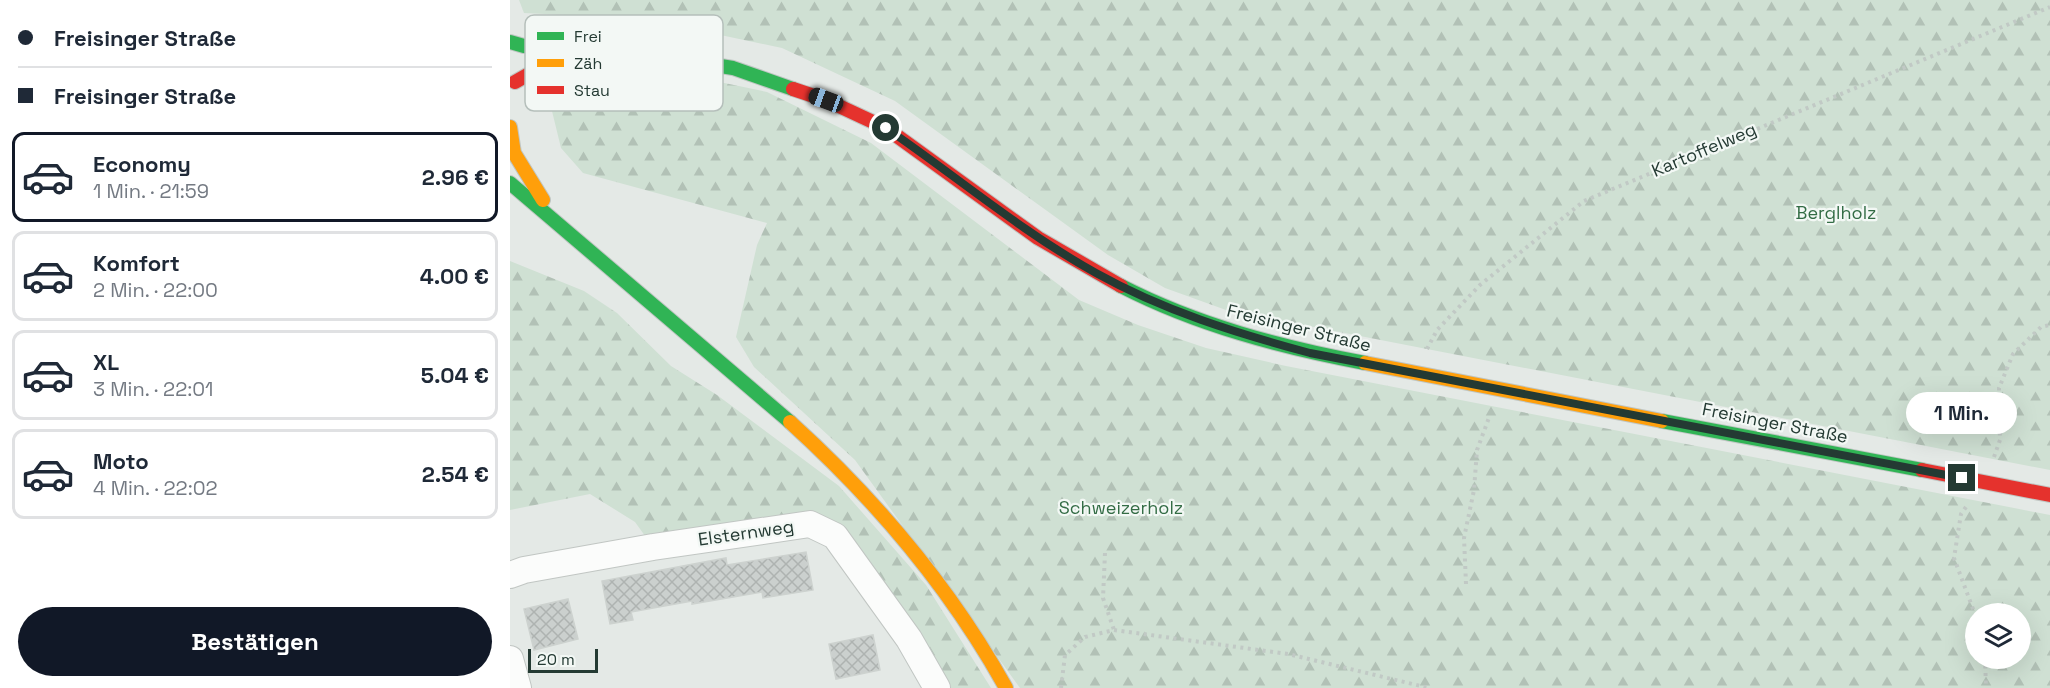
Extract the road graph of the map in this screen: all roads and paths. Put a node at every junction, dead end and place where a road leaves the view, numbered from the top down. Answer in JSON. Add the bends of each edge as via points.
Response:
{"nodes":[{"id":1,"x":2050,"y":7,"type":"edge"},
{"id":2,"x":525,"y":46,"type":"edge"},
{"id":3,"x":513,"y":65,"type":"edge"},
{"id":4,"x":723,"y":66,"type":"edge"},
{"id":5,"x":510,"y":127,"type":"edge"},
{"id":6,"x":510,"y":183,"type":"edge"},
{"id":7,"x":555,"y":220,"type":"junction"},
{"id":8,"x":547,"y":234,"type":"dead end"},
{"id":9,"x":641,"y":297,"type":"junction"},
{"id":10,"x":1415,"y":373,"type":"junction"},
{"id":11,"x":1493,"y":388,"type":"junction"},
{"id":12,"x":2050,"y":495,"type":"edge"},
{"id":13,"x":1105,"y":553,"type":"dead end"},
{"id":14,"x":510,"y":575,"type":"edge"},
{"id":15,"x":1466,"y":584,"type":"dead end"},
{"id":16,"x":1114,"y":630,"type":"junction"},
{"id":17,"x":510,"y":659,"type":"edge"},
{"id":18,"x":1985,"y":669,"type":"edge"},
{"id":19,"x":518,"y":688,"type":"edge"},
{"id":20,"x":937,"y":688,"type":"edge"},
{"id":21,"x":1006,"y":688,"type":"edge"},
{"id":22,"x":1061,"y":688,"type":"edge"},
{"id":23,"x":1429,"y":688,"type":"edge"},
{"id":24,"x":1986,"y":688,"type":"edge"}],
"edges":[{"from":1,"to":10,"type":"path","name":"Kartoffelweg","via":[[1584,201],[1480,285],[1437,330]]},
{"from":2,"to":3,"type":"main road"},
{"from":4,"to":10,"type":"main road","name":"Freisinger Straße","via":[[826,100],[886,128],[1038,238],[1134,293],[1224,330],[1310,353]]},
{"from":5,"to":7,"type":"main road","via":[[514,153]]},
{"from":6,"to":7,"type":"main road"},
{"from":7,"to":9,"type":"main road"},
{"from":8,"to":9,"type":"main road"},
{"from":9,"to":21,"type":"main road","via":[[846,473],[938,581]]},
{"from":10,"to":11,"type":"main road","name":"Freisinger Straße"},
{"from":11,"to":12,"type":"main road","name":"Freisinger Straße"},
{"from":11,"to":15,"type":"path","via":[[1490,420],[1477,450],[1464,538]]},
{"from":13,"to":16,"type":"path","via":[[1103,597]]},
{"from":14,"to":20,"type":"street","name":"Elsternweg","via":[[653,547],[810,524],[835,536],[909,639]]},
{"from":16,"to":22,"type":"path","via":[[1085,638],[1065,655]]},
{"from":16,"to":23,"type":"path","via":[[1288,654]]},
{"from":17,"to":19,"type":"street"},
{"from":18,"to":24,"type":"path"}]}
